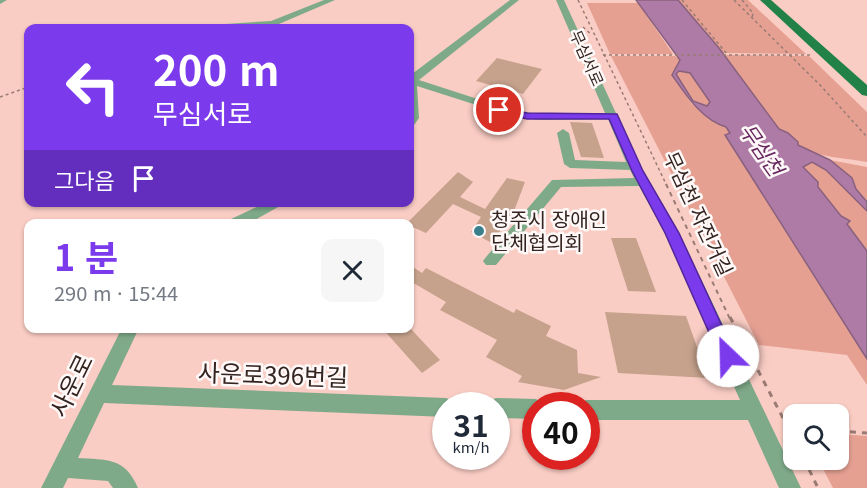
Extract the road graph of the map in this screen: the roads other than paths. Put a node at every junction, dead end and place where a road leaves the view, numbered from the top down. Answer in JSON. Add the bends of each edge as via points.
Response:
{"nodes":[{"id":1,"x":331,"y":0,"type":"edge"},
{"id":2,"x":515,"y":0,"type":"edge"},
{"id":3,"x":560,"y":0,"type":"edge"},
{"id":4,"x":766,"y":1,"type":"edge"},
{"id":5,"x":264,"y":14,"type":"dead end"},
{"id":6,"x":252,"y":24,"type":"edge"},
{"id":7,"x":272,"y":24,"type":"edge"},
{"id":8,"x":414,"y":79,"type":"edge"},
{"id":9,"x":414,"y":83,"type":"edge"},
{"id":10,"x":867,"y":92,"type":"edge"},
{"id":11,"x":613,"y":116,"type":"junction"},
{"id":12,"x":563,"y":133,"type":"dead end"},
{"id":13,"x":635,"y":166,"type":"junction"},
{"id":14,"x":643,"y":182,"type":"junction"},
{"id":15,"x":270,"y":207,"type":"edge"},
{"id":16,"x":244,"y":219,"type":"edge"},
{"id":17,"x":491,"y":261,"type":"dead end"},
{"id":18,"x":128,"y":333,"type":"edge"},
{"id":19,"x":98,"y":394,"type":"junction"},
{"id":20,"x":432,"y":407,"type":"edge"},
{"id":21,"x":600,"y":410,"type":"edge"},
{"id":22,"x":753,"y":410,"type":"junction"},
{"id":23,"x":62,"y":467,"type":"junction"},
{"id":24,"x":52,"y":488,"type":"edge"},
{"id":25,"x":127,"y":488,"type":"edge"},
{"id":26,"x":789,"y":488,"type":"edge"}],
"edges":[{"from":1,"to":7,"type":"street"},
{"from":2,"to":8,"type":"street"},
{"from":3,"to":11,"type":"street","name":"무심서로"},
{"from":4,"to":10,"type":"main road"},
{"from":5,"to":6,"type":"street"},
{"from":9,"to":11,"type":"street","name":"무심서로","via":[[520,115]]},
{"from":11,"to":13,"type":"street","name":"무심서로"},
{"from":12,"to":13,"type":"street","via":[[570,164]]},
{"from":13,"to":14,"type":"street","name":"무심서로"},
{"from":14,"to":17,"type":"street","via":[[557,183]]},
{"from":14,"to":22,"type":"street","name":"무심서로","via":[[672,233]]},
{"from":15,"to":16,"type":"street"},
{"from":18,"to":19,"type":"street","name":"사운로"},
{"from":19,"to":20,"type":"street","name":"사운로396번길"},
{"from":19,"to":23,"type":"street","name":"사운로"},
{"from":21,"to":22,"type":"street"},
{"from":22,"to":26,"type":"street","name":"무심서로"},
{"from":23,"to":24,"type":"street","name":"사운로"},
{"from":23,"to":25,"type":"street","via":[[113,471]]}]}
